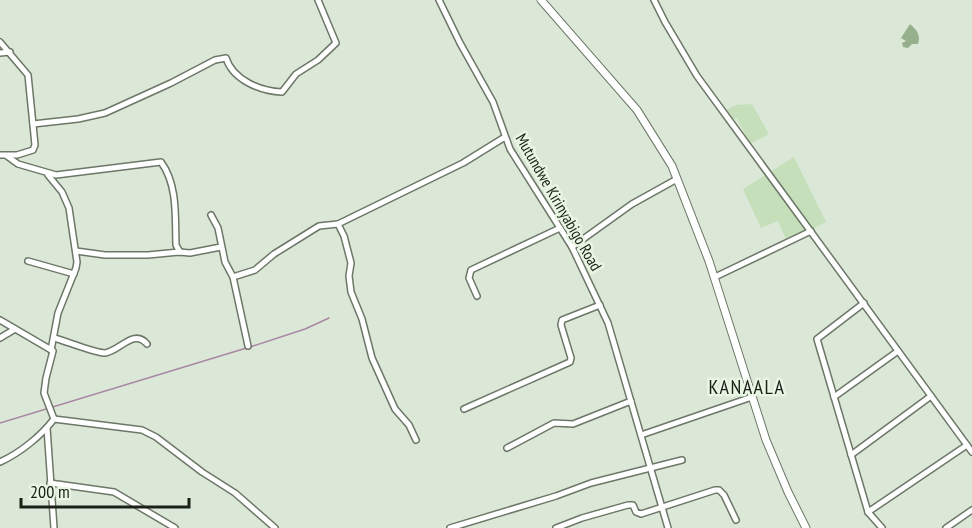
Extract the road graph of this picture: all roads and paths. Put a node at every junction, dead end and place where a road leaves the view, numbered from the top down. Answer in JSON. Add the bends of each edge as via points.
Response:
{"nodes":[{"id":1,"x":318,"y":0,"type":"edge"},
{"id":2,"x":439,"y":0,"type":"edge"},
{"id":3,"x":541,"y":0,"type":"edge"},
{"id":4,"x":654,"y":0,"type":"edge"},
{"id":5,"x":0,"y":42,"type":"edge"},
{"id":6,"x":10,"y":52,"type":"junction"},
{"id":7,"x":0,"y":53,"type":"edge"},
{"id":8,"x":33,"y":124,"type":"junction"},
{"id":9,"x":505,"y":137,"type":"junction"},
{"id":10,"x":3,"y":155,"type":"edge"},
{"id":11,"x":47,"y":173,"type":"junction"},
{"id":12,"x":677,"y":179,"type":"junction"},
{"id":13,"x":212,"y":215,"type":"dead end"},
{"id":14,"x":338,"y":224,"type":"junction"},
{"id":15,"x":560,"y":228,"type":"junction"},
{"id":16,"x":811,"y":231,"type":"junction"},
{"id":17,"x":221,"y":247,"type":"junction"},
{"id":18,"x":572,"y":247,"type":"junction"},
{"id":19,"x":76,"y":251,"type":"junction"},
{"id":20,"x":180,"y":252,"type":"junction"},
{"id":21,"x":28,"y":261,"type":"dead end"},
{"id":22,"x":74,"y":274,"type":"junction"},
{"id":23,"x":233,"y":278,"type":"junction"},
{"id":24,"x":715,"y":278,"type":"junction"},
{"id":25,"x":477,"y":296,"type":"dead end"},
{"id":26,"x":864,"y":303,"type":"junction"},
{"id":27,"x":600,"y":305,"type":"junction"},
{"id":28,"x":0,"y":320,"type":"edge"},
{"id":29,"x":15,"y":329,"type":"junction"},
{"id":30,"x":0,"y":338,"type":"edge"},
{"id":31,"x":54,"y":338,"type":"junction"},
{"id":32,"x":147,"y":344,"type":"dead end"},
{"id":33,"x":248,"y":346,"type":"dead end"},
{"id":34,"x":51,"y":350,"type":"junction"},
{"id":35,"x":898,"y":351,"type":"junction"},
{"id":36,"x":931,"y":396,"type":"junction"},
{"id":37,"x":752,"y":397,"type":"junction"},
{"id":38,"x":834,"y":397,"type":"junction"},
{"id":39,"x":631,"y":401,"type":"junction"},
{"id":40,"x":464,"y":409,"type":"dead end"},
{"id":41,"x":54,"y":419,"type":"junction"},
{"id":42,"x":47,"y":428,"type":"junction"},
{"id":43,"x":641,"y":435,"type":"junction"},
{"id":44,"x":416,"y":440,"type":"dead end"},
{"id":45,"x":967,"y":445,"type":"junction"},
{"id":46,"x":507,"y":448,"type":"dead end"},
{"id":47,"x":972,"y":452,"type":"edge"},
{"id":48,"x":851,"y":455,"type":"junction"},
{"id":49,"x":682,"y":460,"type":"dead end"},
{"id":50,"x":0,"y":462,"type":"edge"},
{"id":51,"x":651,"y":468,"type":"junction"},
{"id":52,"x":50,"y":483,"type":"junction"},
{"id":53,"x":663,"y":508,"type":"junction"},
{"id":54,"x":972,"y":510,"type":"edge"},
{"id":55,"x":868,"y":512,"type":"junction"},
{"id":56,"x":736,"y":520,"type":"dead end"},
{"id":57,"x":54,"y":528,"type":"edge"},
{"id":58,"x":175,"y":528,"type":"edge"},
{"id":59,"x":274,"y":528,"type":"edge"},
{"id":60,"x":450,"y":528,"type":"edge"},
{"id":61,"x":556,"y":528,"type":"edge"},
{"id":62,"x":667,"y":528,"type":"edge"},
{"id":63,"x":806,"y":528,"type":"edge"},
{"id":64,"x":882,"y":528,"type":"edge"},
{"id":65,"x":946,"y":528,"type":"edge"}],
"edges":[{"from":1,"to":8,"type":"street","via":[[336,43],[296,74],[282,92],[271,92],[241,80],[226,58],[105,113]]},
{"from":2,"to":9,"type":"street","name":"Mutundwe Kirinyabigo Road","via":[[493,102]]},
{"from":3,"to":12,"type":"street","via":[[637,110]]},
{"from":4,"to":16,"type":"street","via":[[697,76]]},
{"from":5,"to":6,"type":"street"},
{"from":6,"to":7,"type":"street"},
{"from":6,"to":8,"type":"street","via":[[28,75]]},
{"from":8,"to":10,"type":"street","via":[[33,150]]},
{"from":9,"to":14,"type":"street","via":[[463,163]]},
{"from":9,"to":15,"type":"street","name":"Mutundwe Kirinyabigo Road"},
{"from":10,"to":11,"type":"street"},
{"from":11,"to":19,"type":"street","via":[[69,208]]},
{"from":11,"to":20,"type":"street","via":[[161,162],[173,192],[176,245]]},
{"from":12,"to":18,"type":"street","via":[[632,204]]},
{"from":12,"to":24,"type":"street"},
{"from":13,"to":17,"type":"street"},
{"from":14,"to":23,"type":"street","via":[[319,226],[255,270]]},
{"from":14,"to":44,"type":"street","via":[[351,263],[351,292],[372,358],[395,409]]},
{"from":15,"to":18,"type":"street","name":"Mutundwe Kirinyabigo Road"},
{"from":15,"to":25,"type":"street","via":[[471,270],[469,278]]},
{"from":16,"to":24,"type":"street"},
{"from":16,"to":26,"type":"street"},
{"from":17,"to":20,"type":"street"},
{"from":17,"to":23,"type":"street"},
{"from":18,"to":27,"type":"street","name":"Mutundwe Kirinyabigo Road"},
{"from":19,"to":20,"type":"street","via":[[105,255]]},
{"from":19,"to":22,"type":"street"},
{"from":21,"to":22,"type":"street"},
{"from":22,"to":31,"type":"street","via":[[58,313]]},
{"from":23,"to":33,"type":"street"},
{"from":24,"to":37,"type":"street"},
{"from":26,"to":35,"type":"street"},
{"from":26,"to":38,"type":"street","via":[[817,339]]},
{"from":27,"to":39,"type":"street","name":"Mutundwe Kirinyabigo Road"},
{"from":27,"to":40,"type":"street","via":[[561,321],[571,361]]},
{"from":28,"to":29,"type":"street"},
{"from":29,"to":30,"type":"street"},
{"from":29,"to":34,"type":"street"},
{"from":31,"to":32,"type":"street","via":[[101,352],[132,339],[142,338]]},
{"from":31,"to":34,"type":"street"},
{"from":34,"to":41,"type":"street","via":[[44,393]]},
{"from":35,"to":36,"type":"street"},
{"from":35,"to":38,"type":"street"},
{"from":36,"to":45,"type":"street"},
{"from":36,"to":48,"type":"street"},
{"from":37,"to":43,"type":"street"},
{"from":37,"to":63,"type":"street","via":[[776,465]]},
{"from":38,"to":48,"type":"street"},
{"from":39,"to":43,"type":"street","name":"Mutundwe Kirinyabigo Road"},
{"from":39,"to":46,"type":"street","via":[[573,424],[554,423]]},
{"from":41,"to":42,"type":"street"},
{"from":41,"to":59,"type":"street","via":[[142,430],[235,493]]},
{"from":42,"to":50,"type":"street"},
{"from":42,"to":52,"type":"street"},
{"from":43,"to":51,"type":"street","name":"Mutundwe Kirinyabigo Road"},
{"from":45,"to":47,"type":"street"},
{"from":45,"to":55,"type":"street"},
{"from":48,"to":55,"type":"street"},
{"from":49,"to":51,"type":"street"},
{"from":51,"to":53,"type":"street","name":"Mutundwe Kirinyabigo Road"},
{"from":51,"to":60,"type":"street"},
{"from":52,"to":57,"type":"street"},
{"from":52,"to":58,"type":"street","via":[[114,492]]},
{"from":53,"to":56,"type":"street","via":[[719,490]]},
{"from":53,"to":61,"type":"street","via":[[638,513],[628,505]]},
{"from":53,"to":62,"type":"street","name":"Mutundwe Kirinyabigo Road"},
{"from":54,"to":65,"type":"street"},
{"from":55,"to":64,"type":"street"}]}
